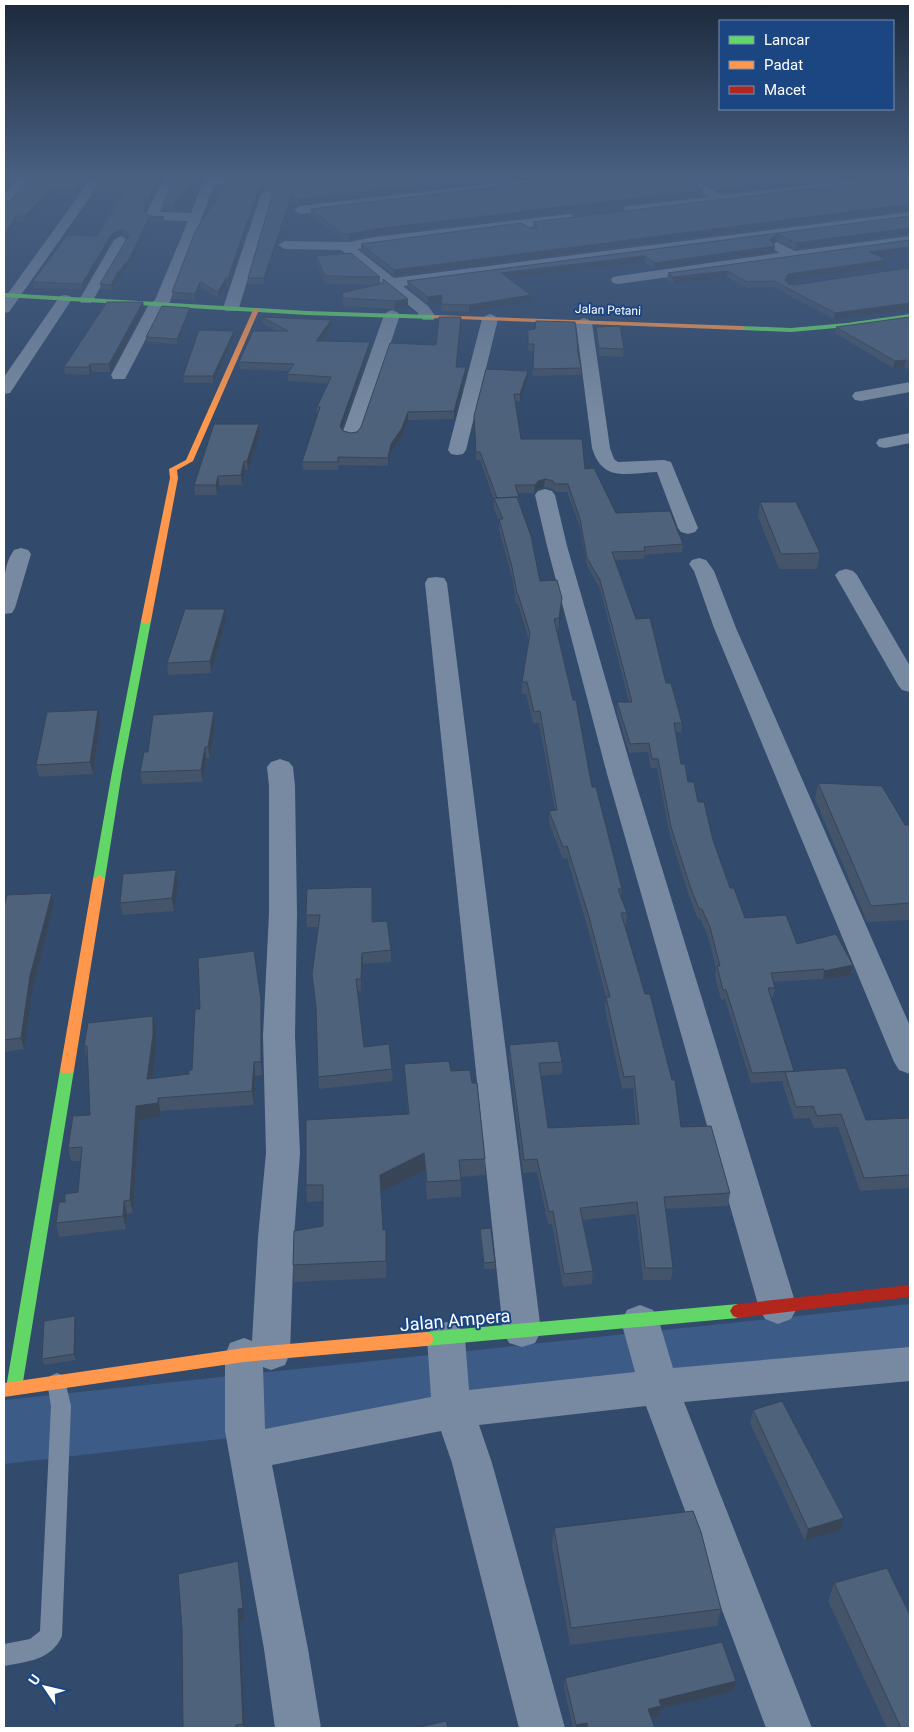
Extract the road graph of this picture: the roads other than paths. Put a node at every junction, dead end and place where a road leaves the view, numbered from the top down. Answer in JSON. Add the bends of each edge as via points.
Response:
{"nodes":[{"id":1,"x":38,"y":258,"type":"edge"},
{"id":2,"x":111,"y":258,"type":"edge"},
{"id":3,"x":179,"y":258,"type":"edge"},
{"id":4,"x":247,"y":258,"type":"edge"},
{"id":5,"x":361,"y":258,"type":"edge"},
{"id":6,"x":583,"y":258,"type":"edge"},
{"id":7,"x":773,"y":258,"type":"edge"},
{"id":8,"x":618,"y":280,"type":"dead end"},
{"id":9,"x":390,"y":283,"type":"junction"},
{"id":10,"x":65,"y":299,"type":"junction"},
{"id":11,"x":7,"y":300,"type":"edge"},
{"id":12,"x":86,"y":300,"type":"junction"},
{"id":13,"x":159,"y":304,"type":"junction"},
{"id":14,"x":231,"y":308,"type":"junction"},
{"id":15,"x":256,"y":310,"type":"junction"},
{"id":16,"x":426,"y":313,"type":"junction"},
{"id":17,"x":392,"y":315,"type":"junction"},
{"id":18,"x":910,"y":316,"type":"edge"},
{"id":19,"x":490,"y":320,"type":"junction"},
{"id":20,"x":584,"y":323,"type":"junction"},
{"id":21,"x":119,"y":375,"type":"dead end"},
{"id":22,"x":910,"y":387,"type":"edge"},
{"id":23,"x":4,"y":390,"type":"edge"},
{"id":24,"x":861,"y":396,"type":"dead end"},
{"id":25,"x":351,"y":434,"type":"edge"},
{"id":26,"x":910,"y":438,"type":"edge"},
{"id":27,"x":886,"y":443,"type":"dead end"},
{"id":28,"x":457,"y":450,"type":"dead end"},
{"id":29,"x":546,"y":494,"type":"dead end"},
{"id":30,"x":688,"y":528,"type":"dead end"},
{"id":31,"x":21,"y":554,"type":"dead end"},
{"id":32,"x":699,"y":564,"type":"dead end"},
{"id":33,"x":846,"y":575,"type":"dead end"},
{"id":34,"x":436,"y":583,"type":"dead end"},
{"id":35,"x":4,"y":608,"type":"edge"},
{"id":36,"x":910,"y":685,"type":"edge"},
{"id":37,"x":280,"y":767,"type":"dead end"},
{"id":38,"x":910,"y":1062,"type":"edge"},
{"id":39,"x":910,"y":1291,"type":"edge"},
{"id":40,"x":778,"y":1308,"type":"junction"},
{"id":41,"x":522,"y":1331,"type":"junction"},
{"id":42,"x":650,"y":1357,"type":"junction"},
{"id":43,"x":253,"y":1360,"type":"junction"},
{"id":44,"x":910,"y":1364,"type":"edge"},
{"id":45,"x":449,"y":1375,"type":"junction"},
{"id":46,"x":57,"y":1382,"type":"junction"},
{"id":47,"x":9,"y":1389,"type":"edge"},
{"id":48,"x":247,"y":1441,"type":"junction"},
{"id":49,"x":4,"y":1655,"type":"edge"},
{"id":50,"x":298,"y":1728,"type":"edge"},
{"id":51,"x":542,"y":1728,"type":"edge"},
{"id":52,"x":789,"y":1728,"type":"edge"}],
"edges":[{"from":1,"to":11,"type":"street"},
{"from":2,"to":12,"type":"street"},
{"from":3,"to":13,"type":"street"},
{"from":4,"to":14,"type":"street"},
{"from":5,"to":9,"type":"street"},
{"from":6,"to":9,"type":"street"},
{"from":7,"to":8,"type":"street"},
{"from":9,"to":16,"type":"street"},
{"from":10,"to":11,"type":"street","name":"Jalan Petani"},
{"from":10,"to":12,"type":"street","name":"Jalan Petani"},
{"from":10,"to":23,"type":"street"},
{"from":12,"to":13,"type":"street","name":"Jalan Petani"},
{"from":13,"to":14,"type":"street","name":"Jalan Petani"},
{"from":13,"to":21,"type":"street"},
{"from":14,"to":15,"type":"street","name":"Jalan Petani"},
{"from":15,"to":17,"type":"street","name":"Jalan Petani"},
{"from":15,"to":47,"type":"street","via":[[189,461],[174,469],[117,772]]},
{"from":16,"to":17,"type":"street","name":"Jalan Petani"},
{"from":16,"to":19,"type":"street","name":"Jalan Petani"},
{"from":17,"to":25,"type":"street"},
{"from":18,"to":20,"type":"street","name":"Jalan Petani","via":[[791,330]]},
{"from":19,"to":20,"type":"street","name":"Jalan Petani"},
{"from":19,"to":28,"type":"street"},
{"from":20,"to":30,"type":"street","via":[[604,460],[614,468],[664,466]]},
{"from":22,"to":24,"type":"street"},
{"from":26,"to":27,"type":"street"},
{"from":29,"to":40,"type":"street","via":[[557,546],[620,774]]},
{"from":31,"to":35,"type":"street"},
{"from":32,"to":38,"type":"street"},
{"from":33,"to":36,"type":"street"},
{"from":34,"to":41,"type":"street"},
{"from":37,"to":43,"type":"street","via":[[282,1153],[276,1238]]},
{"from":39,"to":40,"type":"street","name":"Jalan Ampera"},
{"from":40,"to":42,"type":"street","name":"Jalan Ampera"},
{"from":41,"to":42,"type":"street","name":"Jalan Ampera"},
{"from":41,"to":45,"type":"street","name":"Jalan Ampera"},
{"from":42,"to":44,"type":"street"},
{"from":42,"to":45,"type":"street"},
{"from":42,"to":52,"type":"street"},
{"from":43,"to":45,"type":"street","name":"Jalan Ampera"},
{"from":43,"to":46,"type":"street","name":"Jalan Ampera","via":[[168,1364]]},
{"from":43,"to":48,"type":"street"},
{"from":45,"to":48,"type":"street"},
{"from":45,"to":51,"type":"street"},
{"from":46,"to":47,"type":"street","name":"Jalan Ampera"},
{"from":46,"to":49,"type":"lane","via":[[60,1406],[51,1636],[35,1649]]},
{"from":48,"to":50,"type":"street"}]}
